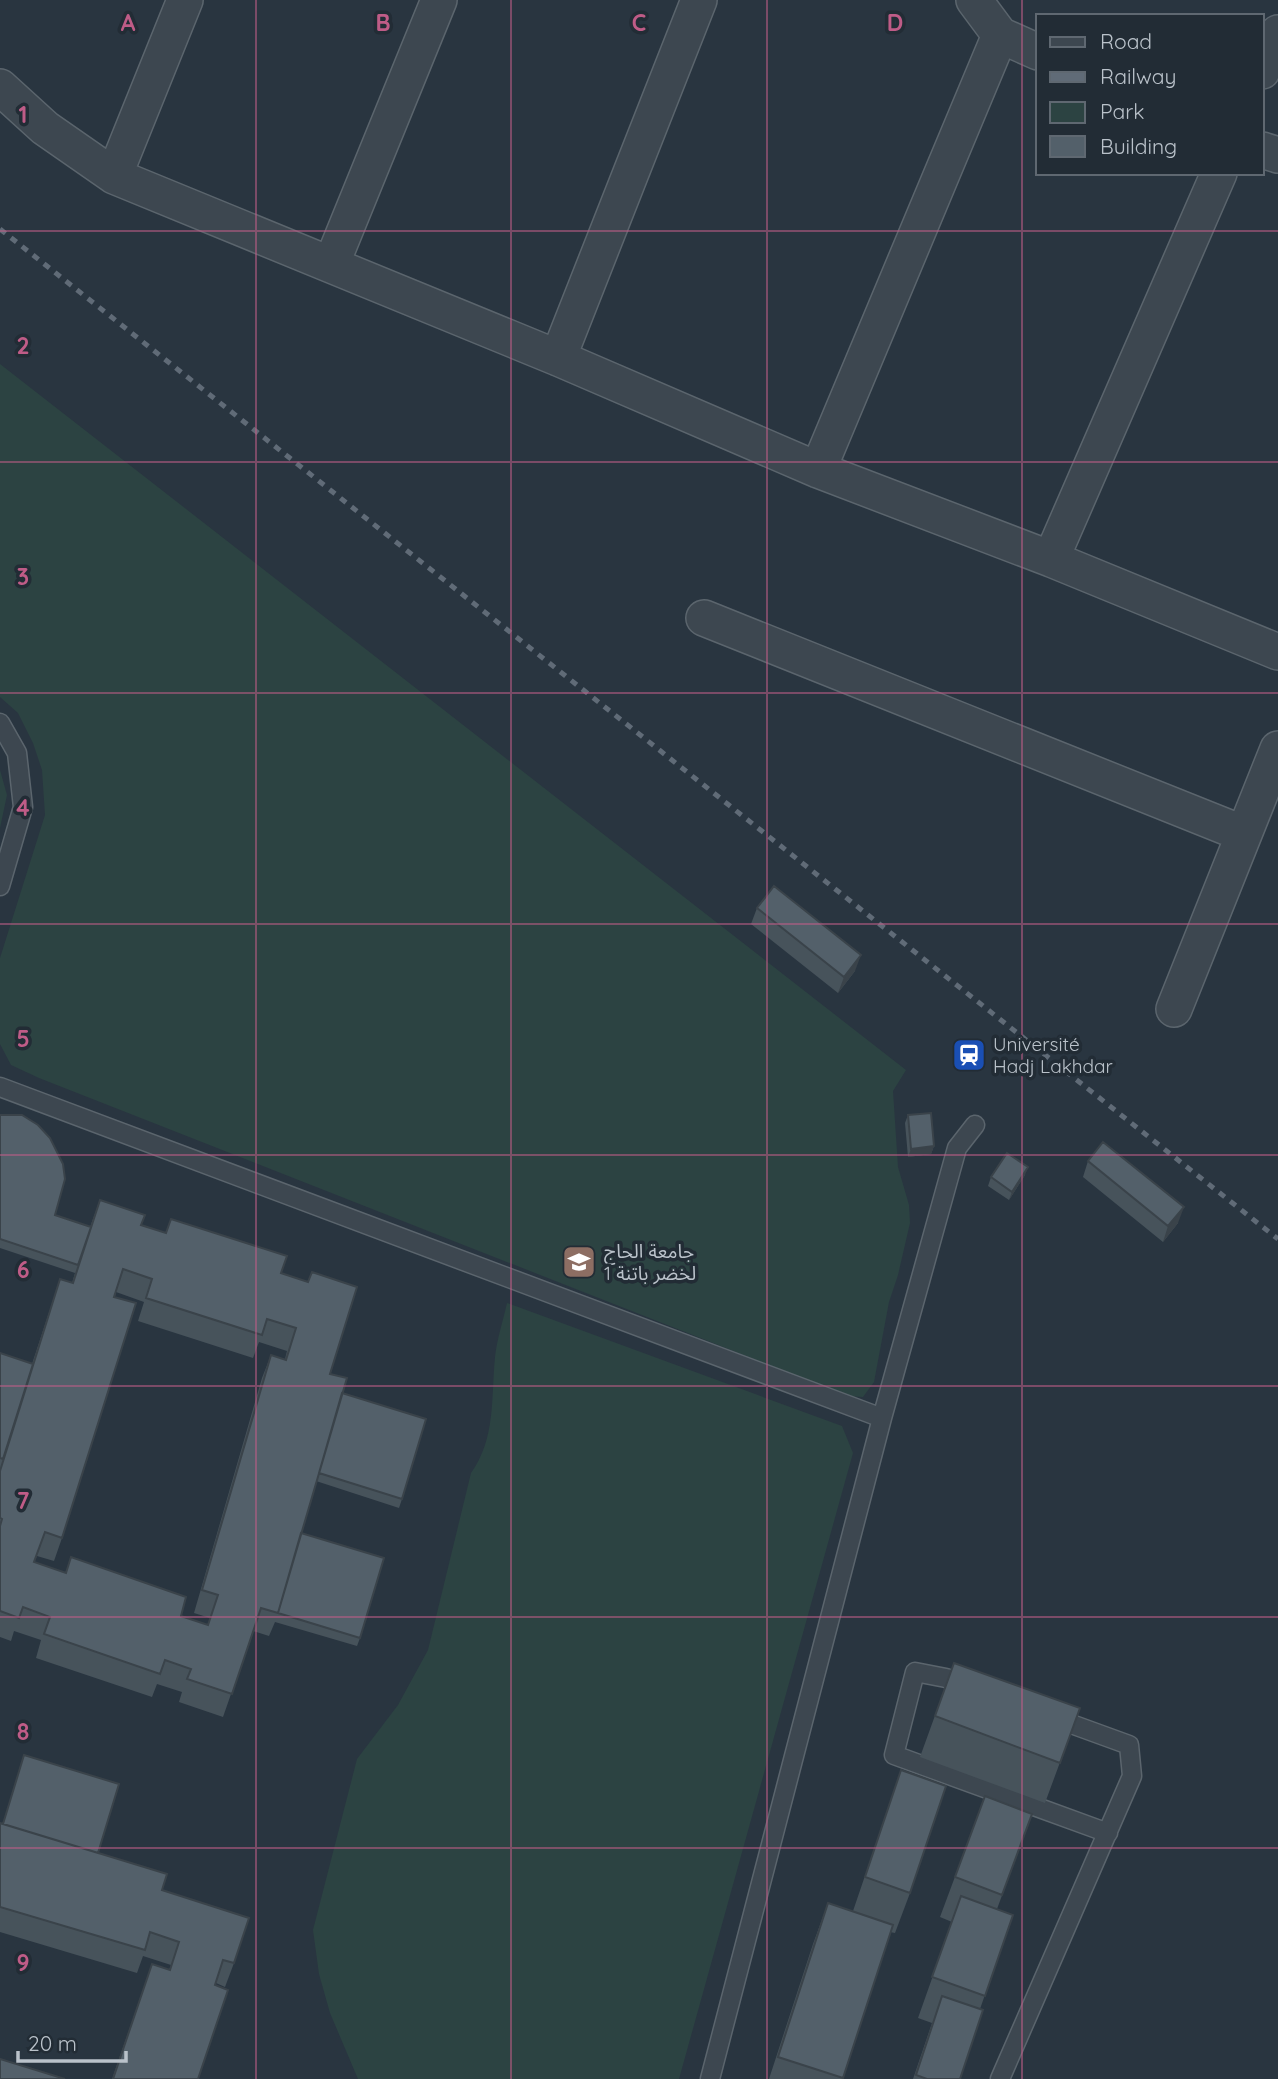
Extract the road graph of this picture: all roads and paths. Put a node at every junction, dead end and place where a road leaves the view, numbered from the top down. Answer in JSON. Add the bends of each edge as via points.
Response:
{"nodes":[{"id":1,"x":185,"y":0,"type":"edge"},
{"id":2,"x":439,"y":0,"type":"edge"},
{"id":3,"x":699,"y":0,"type":"edge"},
{"id":4,"x":974,"y":0,"type":"edge"},
{"id":5,"x":1278,"y":33,"type":"edge"},
{"id":6,"x":1000,"y":35,"type":"junction"},
{"id":7,"x":1036,"y":51,"type":"edge"},
{"id":8,"x":1264,"y":66,"type":"edge"},
{"id":9,"x":0,"y":87,"type":"edge"},
{"id":10,"x":1218,"y":175,"type":"edge"},
{"id":11,"x":114,"y":176,"type":"junction"},
{"id":12,"x":331,"y":265,"type":"junction"},
{"id":13,"x":558,"y":358,"type":"junction"},
{"id":14,"x":818,"y":470,"type":"junction"},
{"id":15,"x":1051,"y":559,"type":"junction"},
{"id":16,"x":704,"y":618,"type":"dead end"},
{"id":17,"x":1278,"y":652,"type":"edge"},
{"id":18,"x":0,"y":723,"type":"edge"},
{"id":19,"x":1278,"y":750,"type":"edge"},
{"id":20,"x":1244,"y":834,"type":"junction"},
{"id":21,"x":0,"y":886,"type":"edge"},
{"id":22,"x":1174,"y":1009,"type":"dead end"},
{"id":23,"x":0,"y":1087,"type":"edge"},
{"id":24,"x":975,"y":1125,"type":"dead end"},
{"id":25,"x":883,"y":1418,"type":"junction"},
{"id":26,"x":985,"y":1692,"type":"edge"},
{"id":27,"x":1037,"y":1711,"type":"edge"},
{"id":28,"x":1108,"y":1833,"type":"junction"},
{"id":29,"x":710,"y":2079,"type":"edge"},
{"id":30,"x":1000,"y":2079,"type":"edge"}],
"edges":[{"from":1,"to":11,"type":"street"},
{"from":2,"to":12,"type":"street"},
{"from":3,"to":13,"type":"street"},
{"from":4,"to":6,"type":"street"},
{"from":5,"to":8,"type":"street"},
{"from":6,"to":7,"type":"street"},
{"from":6,"to":14,"type":"street"},
{"from":9,"to":11,"type":"street","via":[[45,128]]},
{"from":10,"to":15,"type":"street"},
{"from":11,"to":12,"type":"street"},
{"from":12,"to":13,"type":"street"},
{"from":13,"to":14,"type":"street"},
{"from":14,"to":15,"type":"street"},
{"from":15,"to":17,"type":"street"},
{"from":16,"to":20,"type":"street"},
{"from":18,"to":21,"type":"lane","via":[[17,753],[23,807]]},
{"from":19,"to":20,"type":"street"},
{"from":20,"to":22,"type":"street"},
{"from":23,"to":25,"type":"lane"},
{"from":24,"to":25,"type":"lane","via":[[957,1148]]},
{"from":25,"to":29,"type":"lane"},
{"from":26,"to":28,"type":"lane","via":[[915,1672],[894,1755]]},
{"from":27,"to":28,"type":"lane","via":[[1129,1745],[1132,1776]]},
{"from":28,"to":30,"type":"lane"}]}
